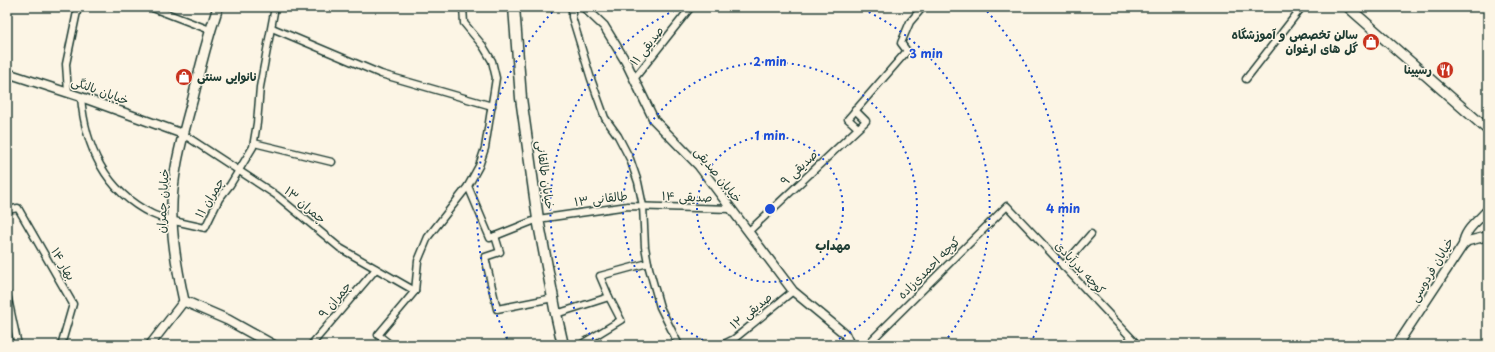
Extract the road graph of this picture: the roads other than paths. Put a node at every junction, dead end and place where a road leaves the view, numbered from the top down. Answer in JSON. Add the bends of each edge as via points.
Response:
{"nodes":[{"id":1,"x":78,"y":7,"type":"edge"},
{"id":2,"x":150,"y":7,"type":"edge"},
{"id":3,"x":218,"y":7,"type":"edge"},
{"id":4,"x":275,"y":7,"type":"edge"},
{"id":5,"x":463,"y":7,"type":"edge"},
{"id":6,"x":514,"y":7,"type":"edge"},
{"id":7,"x":572,"y":7,"type":"edge"},
{"id":8,"x":584,"y":7,"type":"edge"},
{"id":9,"x":691,"y":7,"type":"edge"},
{"id":10,"x":923,"y":7,"type":"edge"},
{"id":11,"x":1302,"y":7,"type":"edge"},
{"id":12,"x":1348,"y":7,"type":"edge"},
{"id":13,"x":272,"y":28,"type":"junction"},
{"id":14,"x":210,"y":30,"type":"junction"},
{"id":15,"x":7,"y":73,"type":"edge"},
{"id":16,"x":634,"y":79,"type":"junction"},
{"id":17,"x":1246,"y":79,"type":"dead end"},
{"id":18,"x":68,"y":92,"type":"junction"},
{"id":19,"x":81,"y":97,"type":"junction"},
{"id":20,"x":492,"y":106,"type":"junction"},
{"id":21,"x":855,"y":110,"type":"junction"},
{"id":22,"x":858,"y":128,"type":"junction"},
{"id":23,"x":1488,"y":130,"type":"edge"},
{"id":24,"x":183,"y":134,"type":"junction"},
{"id":25,"x":254,"y":143,"type":"junction"},
{"id":26,"x":332,"y":162,"type":"dead end"},
{"id":27,"x":239,"y":170,"type":"junction"},
{"id":28,"x":468,"y":186,"type":"junction"},
{"id":29,"x":643,"y":206,"type":"junction"},
{"id":30,"x":1006,"y":206,"type":"joint"},
{"id":31,"x":731,"y":209,"type":"junction"},
{"id":32,"x":1488,"y":209,"type":"edge"},
{"id":33,"x":7,"y":210,"type":"edge"},
{"id":34,"x":1481,"y":218,"type":"junction"},
{"id":35,"x":172,"y":219,"type":"junction"},
{"id":36,"x":538,"y":219,"type":"junction"},
{"id":37,"x":748,"y":232,"type":"junction"},
{"id":38,"x":1091,"y":234,"type":"dead end"},
{"id":39,"x":1486,"y":236,"type":"edge"},
{"id":40,"x":493,"y":237,"type":"junction"},
{"id":41,"x":1463,"y":245,"type":"junction"},
{"id":42,"x":648,"y":263,"type":"junction"},
{"id":43,"x":1063,"y":266,"type":"junction"},
{"id":44,"x":376,"y":269,"type":"junction"},
{"id":45,"x":415,"y":291,"type":"junction"},
{"id":46,"x":793,"y":291,"type":"junction"},
{"id":47,"x":7,"y":294,"type":"edge"},
{"id":48,"x":609,"y":297,"type":"junction"},
{"id":49,"x":553,"y":298,"type":"junction"},
{"id":50,"x":184,"y":301,"type":"junction"},
{"id":51,"x":556,"y":314,"type":"junction"},
{"id":52,"x":18,"y":345,"type":"edge"},
{"id":53,"x":63,"y":345,"type":"edge"},
{"id":54,"x":150,"y":345,"type":"edge"},
{"id":55,"x":273,"y":345,"type":"edge"},
{"id":56,"x":311,"y":345,"type":"edge"},
{"id":57,"x":391,"y":345,"type":"edge"},
{"id":58,"x":563,"y":345,"type":"edge"},
{"id":59,"x":580,"y":345,"type":"edge"},
{"id":60,"x":679,"y":345,"type":"edge"},
{"id":61,"x":722,"y":345,"type":"edge"},
{"id":62,"x":850,"y":345,"type":"edge"},
{"id":63,"x":867,"y":345,"type":"edge"},
{"id":64,"x":1138,"y":345,"type":"edge"},
{"id":65,"x":1397,"y":345,"type":"edge"}],
"edges":[{"from":1,"to":18,"type":"street","via":[[66,64]]},
{"from":2,"to":14,"type":"street"},
{"from":3,"to":14,"type":"main road","name":"خیابان چمران"},
{"from":4,"to":13,"type":"street"},
{"from":5,"to":20,"type":"street","via":[[464,23],[492,61],[496,78]]},
{"from":6,"to":36,"type":"main road","name":"خیابان طالقانی","via":[[521,98]]},
{"from":7,"to":29,"type":"street","via":[[572,16],[605,118],[630,159]]},
{"from":8,"to":16,"type":"street","name":"خیابان صدیقی","via":[[604,26]]},
{"from":9,"to":16,"type":"street","name":"صدیقی ۱۱"},
{"from":10,"to":21,"type":"street","via":[[910,22],[901,43],[907,51]]},
{"from":11,"to":17,"type":"street"},
{"from":12,"to":23,"type":"main road"},
{"from":13,"to":20,"type":"street","via":[[381,74]]},
{"from":13,"to":25,"type":"street","via":[[260,87]]},
{"from":14,"to":24,"type":"main road","name":"خیابان چمران"},
{"from":15,"to":18,"type":"street","name":"خیابان بالنگی"},
{"from":16,"to":31,"type":"street","name":"خیابان صدیقی","via":[[654,120],[699,166]]},
{"from":18,"to":19,"type":"street","name":"خیابان بالنگی"},
{"from":19,"to":24,"type":"street","name":"خیابان بالنگی"},
{"from":19,"to":35,"type":"street","via":[[88,137],[95,156],[106,174],[119,190],[135,203],[153,214]]},
{"from":20,"to":28,"type":"street","via":[[485,148]]},
{"from":21,"to":22,"type":"street","via":[[848,118]]},
{"from":21,"to":22,"type":"street","name":"صدیقی ۹","via":[[866,121]]},
{"from":22,"to":37,"type":"street","name":"صدیقی ۹"},
{"from":24,"to":27,"type":"street","name":"چمران ۱۳"},
{"from":24,"to":35,"type":"main road","name":"خیابان چمران","via":[[174,177]]},
{"from":25,"to":26,"type":"street"},
{"from":25,"to":27,"type":"street"},
{"from":27,"to":35,"type":"street","name":"چمران ۱۱","via":[[219,198],[205,228]]},
{"from":27,"to":44,"type":"street","name":"چمران ۱۳","via":[[276,195],[340,248]]},
{"from":28,"to":40,"type":"street"},
{"from":28,"to":45,"type":"street","via":[[428,237],[418,261]]},
{"from":29,"to":31,"type":"street","name":"صدیقی ۱۴"},
{"from":29,"to":36,"type":"street","name":"طالقانی ۱۳"},
{"from":29,"to":42,"type":"street"},
{"from":30,"to":43,"type":"street","name":"کوچه بدرآبادی"},
{"from":30,"to":63,"type":"street","name":"کوچه احمدی‌زاده"},
{"from":31,"to":37,"type":"street","name":"خیابان صدیقی"},
{"from":32,"to":34,"type":"street","name":"خیابان فردوسی"},
{"from":33,"to":53,"type":"street","name":"بهار ۱۴","via":[[18,208],[73,304]]},
{"from":34,"to":39,"type":"street","via":[[1477,228]]},
{"from":34,"to":41,"type":"street","name":"خیابان فردوسی","via":[[1463,237]]},
{"from":35,"to":50,"type":"main road","name":"خیابان چمران","via":[[175,260]]},
{"from":36,"to":40,"type":"street","name":"طالقانی ۱۳"},
{"from":36,"to":49,"type":"main road","name":"خیابان طالقانی"},
{"from":37,"to":46,"type":"street","name":"خیابان صدیقی"},
{"from":38,"to":43,"type":"street"},
{"from":39,"to":41,"type":"street"},
{"from":40,"to":49,"type":"street","via":[[500,252],[485,257],[497,309]]},
{"from":41,"to":65,"type":"street","name":"خیابان فردوسی"},
{"from":42,"to":48,"type":"street","via":[[600,276]]},
{"from":42,"to":60,"type":"street","via":[[660,307]]},
{"from":43,"to":64,"type":"street","name":"کوچه بدرآبادی"},
{"from":44,"to":45,"type":"street","name":"چمران ۱۳"},
{"from":44,"to":56,"type":"street","name":"چمران ۹"},
{"from":45,"to":57,"type":"street","via":[[378,335]]},
{"from":46,"to":61,"type":"street","name":"صدیقی ۱۲","via":[[734,339]]},
{"from":46,"to":62,"type":"street","name":"خیابان صدیقی","via":[[845,334]]},
{"from":47,"to":52,"type":"street"},
{"from":48,"to":51,"type":"street"},
{"from":48,"to":59,"type":"street","via":[[621,320]]},
{"from":49,"to":51,"type":"main road","name":"خیابان طالقانی"},
{"from":50,"to":54,"type":"street"},
{"from":50,"to":55,"type":"main road","via":[[228,320]]},
{"from":51,"to":58,"type":"main road","name":"خیابان طالقانی"}]}
